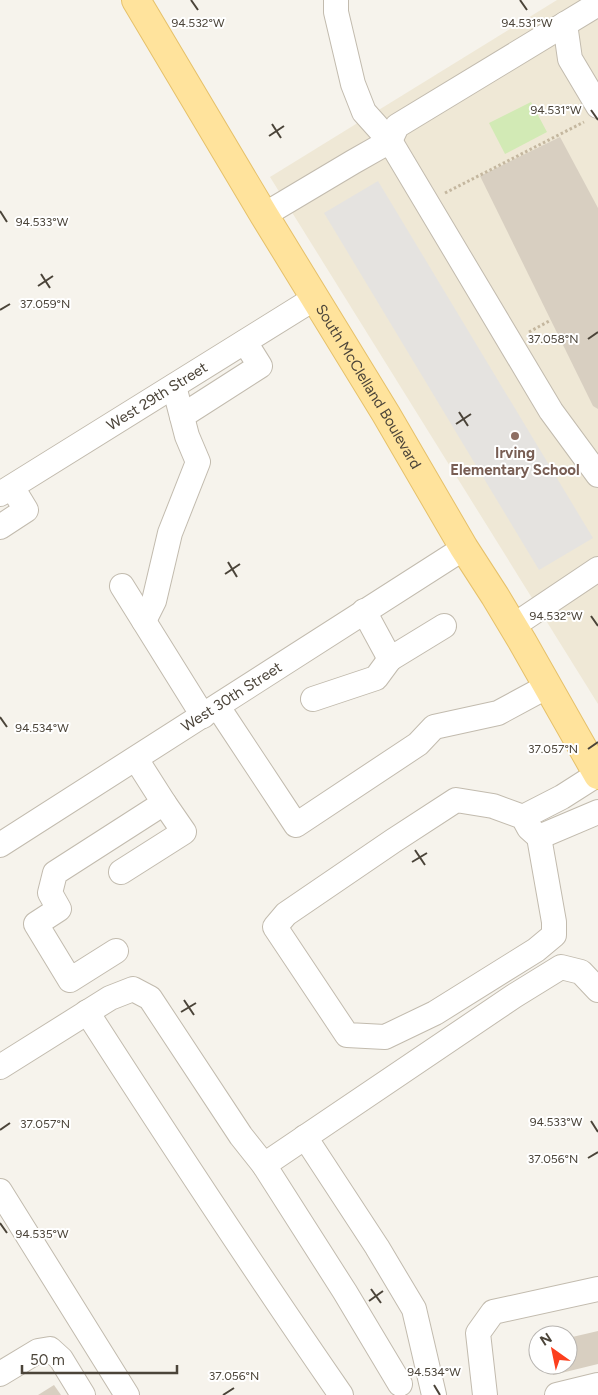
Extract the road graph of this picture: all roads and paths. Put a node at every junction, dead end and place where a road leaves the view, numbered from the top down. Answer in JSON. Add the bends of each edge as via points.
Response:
{"nodes":[{"id":1,"x":136,"y":0,"type":"edge"},
{"id":2,"x":336,"y":0,"type":"edge"},
{"id":3,"x":598,"y":4,"type":"edge"},
{"id":4,"x":565,"y":24,"type":"junction"},
{"id":5,"x":591,"y":114,"type":"edge"},
{"id":6,"x":390,"y":141,"type":"junction"},
{"id":7,"x":426,"y":202,"type":"junction"},
{"id":8,"x":264,"y":214,"type":"junction"},
{"id":9,"x":315,"y":298,"type":"junction"},
{"id":10,"x":551,"y":320,"type":"dead end"},
{"id":11,"x":524,"y":335,"type":"dead end"},
{"id":12,"x":245,"y":342,"type":"junction"},
{"id":13,"x":174,"y":386,"type":"junction"},
{"id":14,"x":182,"y":416,"type":"junction"},
{"id":15,"x":598,"y":475,"type":"edge"},
{"id":16,"x":6,"y":490,"type":"edge"},
{"id":17,"x":0,"y":527,"type":"edge"},
{"id":18,"x":464,"y":548,"type":"junction"},
{"id":19,"x":598,"y":569,"type":"edge"},
{"id":20,"x":122,"y":586,"type":"dead end"},
{"id":21,"x":364,"y":611,"type":"junction"},
{"id":22,"x":144,"y":621,"type":"junction"},
{"id":23,"x":444,"y":626,"type":"dead end"},
{"id":24,"x":513,"y":626,"type":"junction"},
{"id":25,"x":390,"y":659,"type":"junction"},
{"id":26,"x":548,"y":686,"type":"junction"},
{"id":27,"x":313,"y":699,"type":"dead end"},
{"id":28,"x":211,"y":712,"type":"junction"},
{"id":29,"x":136,"y":759,"type":"junction"},
{"id":30,"x":598,"y":774,"type":"edge"},
{"id":31,"x":164,"y":803,"type":"junction"},
{"id":32,"x":598,"y":812,"type":"edge"},
{"id":33,"x":522,"y":817,"type":"junction"},
{"id":34,"x":539,"y":837,"type":"junction"},
{"id":35,"x":0,"y":845,"type":"edge"},
{"id":36,"x":121,"y":872,"type":"dead end"},
{"id":37,"x":116,"y":951,"type":"dead end"},
{"id":38,"x":598,"y":990,"type":"edge"},
{"id":39,"x":87,"y":1012,"type":"junction"},
{"id":40,"x":0,"y":1067,"type":"edge"},
{"id":41,"x":305,"y":1137,"type":"junction"},
{"id":42,"x":264,"y":1166,"type":"junction"},
{"id":43,"x":0,"y":1191,"type":"edge"},
{"id":44,"x":598,"y":1289,"type":"edge"},
{"id":45,"x":0,"y":1374,"type":"edge"},
{"id":46,"x":400,"y":1384,"type":"dead end"},
{"id":47,"x":598,"y":1385,"type":"edge"},
{"id":48,"x":83,"y":1395,"type":"edge"},
{"id":49,"x":127,"y":1395,"type":"edge"},
{"id":50,"x":340,"y":1395,"type":"edge"},
{"id":51,"x":434,"y":1395,"type":"edge"},
{"id":52,"x":485,"y":1395,"type":"edge"},
{"id":53,"x":557,"y":1395,"type":"edge"}],
"edges":[{"from":1,"to":8,"type":"main road","name":"South McClelland Boulevard"},
{"from":2,"to":6,"type":"street","via":[[336,12],[364,112]]},
{"from":3,"to":4,"type":"street"},
{"from":4,"to":5,"type":"street","via":[[570,59]]},
{"from":4,"to":6,"type":"street","via":[[398,126]]},
{"from":5,"to":7,"type":"path"},
{"from":6,"to":7,"type":"street"},
{"from":6,"to":8,"type":"street"},
{"from":7,"to":15,"type":"street","via":[[551,411]]},
{"from":8,"to":9,"type":"main road","name":"South McClelland Boulevard"},
{"from":9,"to":12,"type":"street","name":"West 29th Street"},
{"from":9,"to":18,"type":"main road","name":"South McClelland Boulevard"},
{"from":10,"to":11,"type":"path"},
{"from":12,"to":13,"type":"street","name":"West 29th Street"},
{"from":12,"to":14,"type":"street","via":[[260,366]]},
{"from":13,"to":14,"type":"street"},
{"from":13,"to":16,"type":"street","name":"West 29th Street"},
{"from":14,"to":22,"type":"street","via":[[198,462],[170,533],[154,601]]},
{"from":16,"to":17,"type":"street","via":[[26,510]]},
{"from":18,"to":21,"type":"street","name":"West 30th Street"},
{"from":18,"to":24,"type":"main road","name":"South McClelland Boulevard"},
{"from":19,"to":24,"type":"street"},
{"from":20,"to":22,"type":"street"},
{"from":21,"to":25,"type":"street"},
{"from":21,"to":28,"type":"street","name":"West 30th Street"},
{"from":22,"to":28,"type":"street"},
{"from":23,"to":25,"type":"street"},
{"from":24,"to":26,"type":"main road","name":"South McClelland Boulevard"},
{"from":25,"to":27,"type":"street","via":[[376,678]]},
{"from":26,"to":28,"type":"street","via":[[498,713],[434,726],[418,744],[296,825]]},
{"from":26,"to":30,"type":"main road","name":"South McClelland Boulevard"},
{"from":28,"to":29,"type":"street","name":"West 30th Street"},
{"from":29,"to":31,"type":"street"},
{"from":29,"to":35,"type":"street","name":"West 30th Street"},
{"from":30,"to":33,"type":"street"},
{"from":31,"to":36,"type":"street","via":[[184,832]]},
{"from":31,"to":37,"type":"street","via":[[55,873],[50,892],[59,908],[36,924],[70,980]]},
{"from":32,"to":34,"type":"street"},
{"from":33,"to":34,"type":"street"},
{"from":33,"to":34,"type":"street","via":[[493,806],[456,800],[286,914],[275,927],[347,1035],[385,1037],[435,1013],[536,950],[554,935]]},
{"from":38,"to":41,"type":"street","via":[[581,972],[561,967]]},
{"from":39,"to":40,"type":"street"},
{"from":39,"to":42,"type":"street","via":[[133,989],[150,998]]},
{"from":39,"to":50,"type":"street"},
{"from":41,"to":42,"type":"street"},
{"from":41,"to":51,"type":"street","via":[[414,1309]]},
{"from":42,"to":46,"type":"street"},
{"from":43,"to":49,"type":"street"},
{"from":44,"to":52,"type":"street","via":[[493,1312],[478,1333]]},
{"from":45,"to":48,"type":"street","via":[[38,1351],[50,1350],[61,1359]]},
{"from":47,"to":53,"type":"street"}]}
